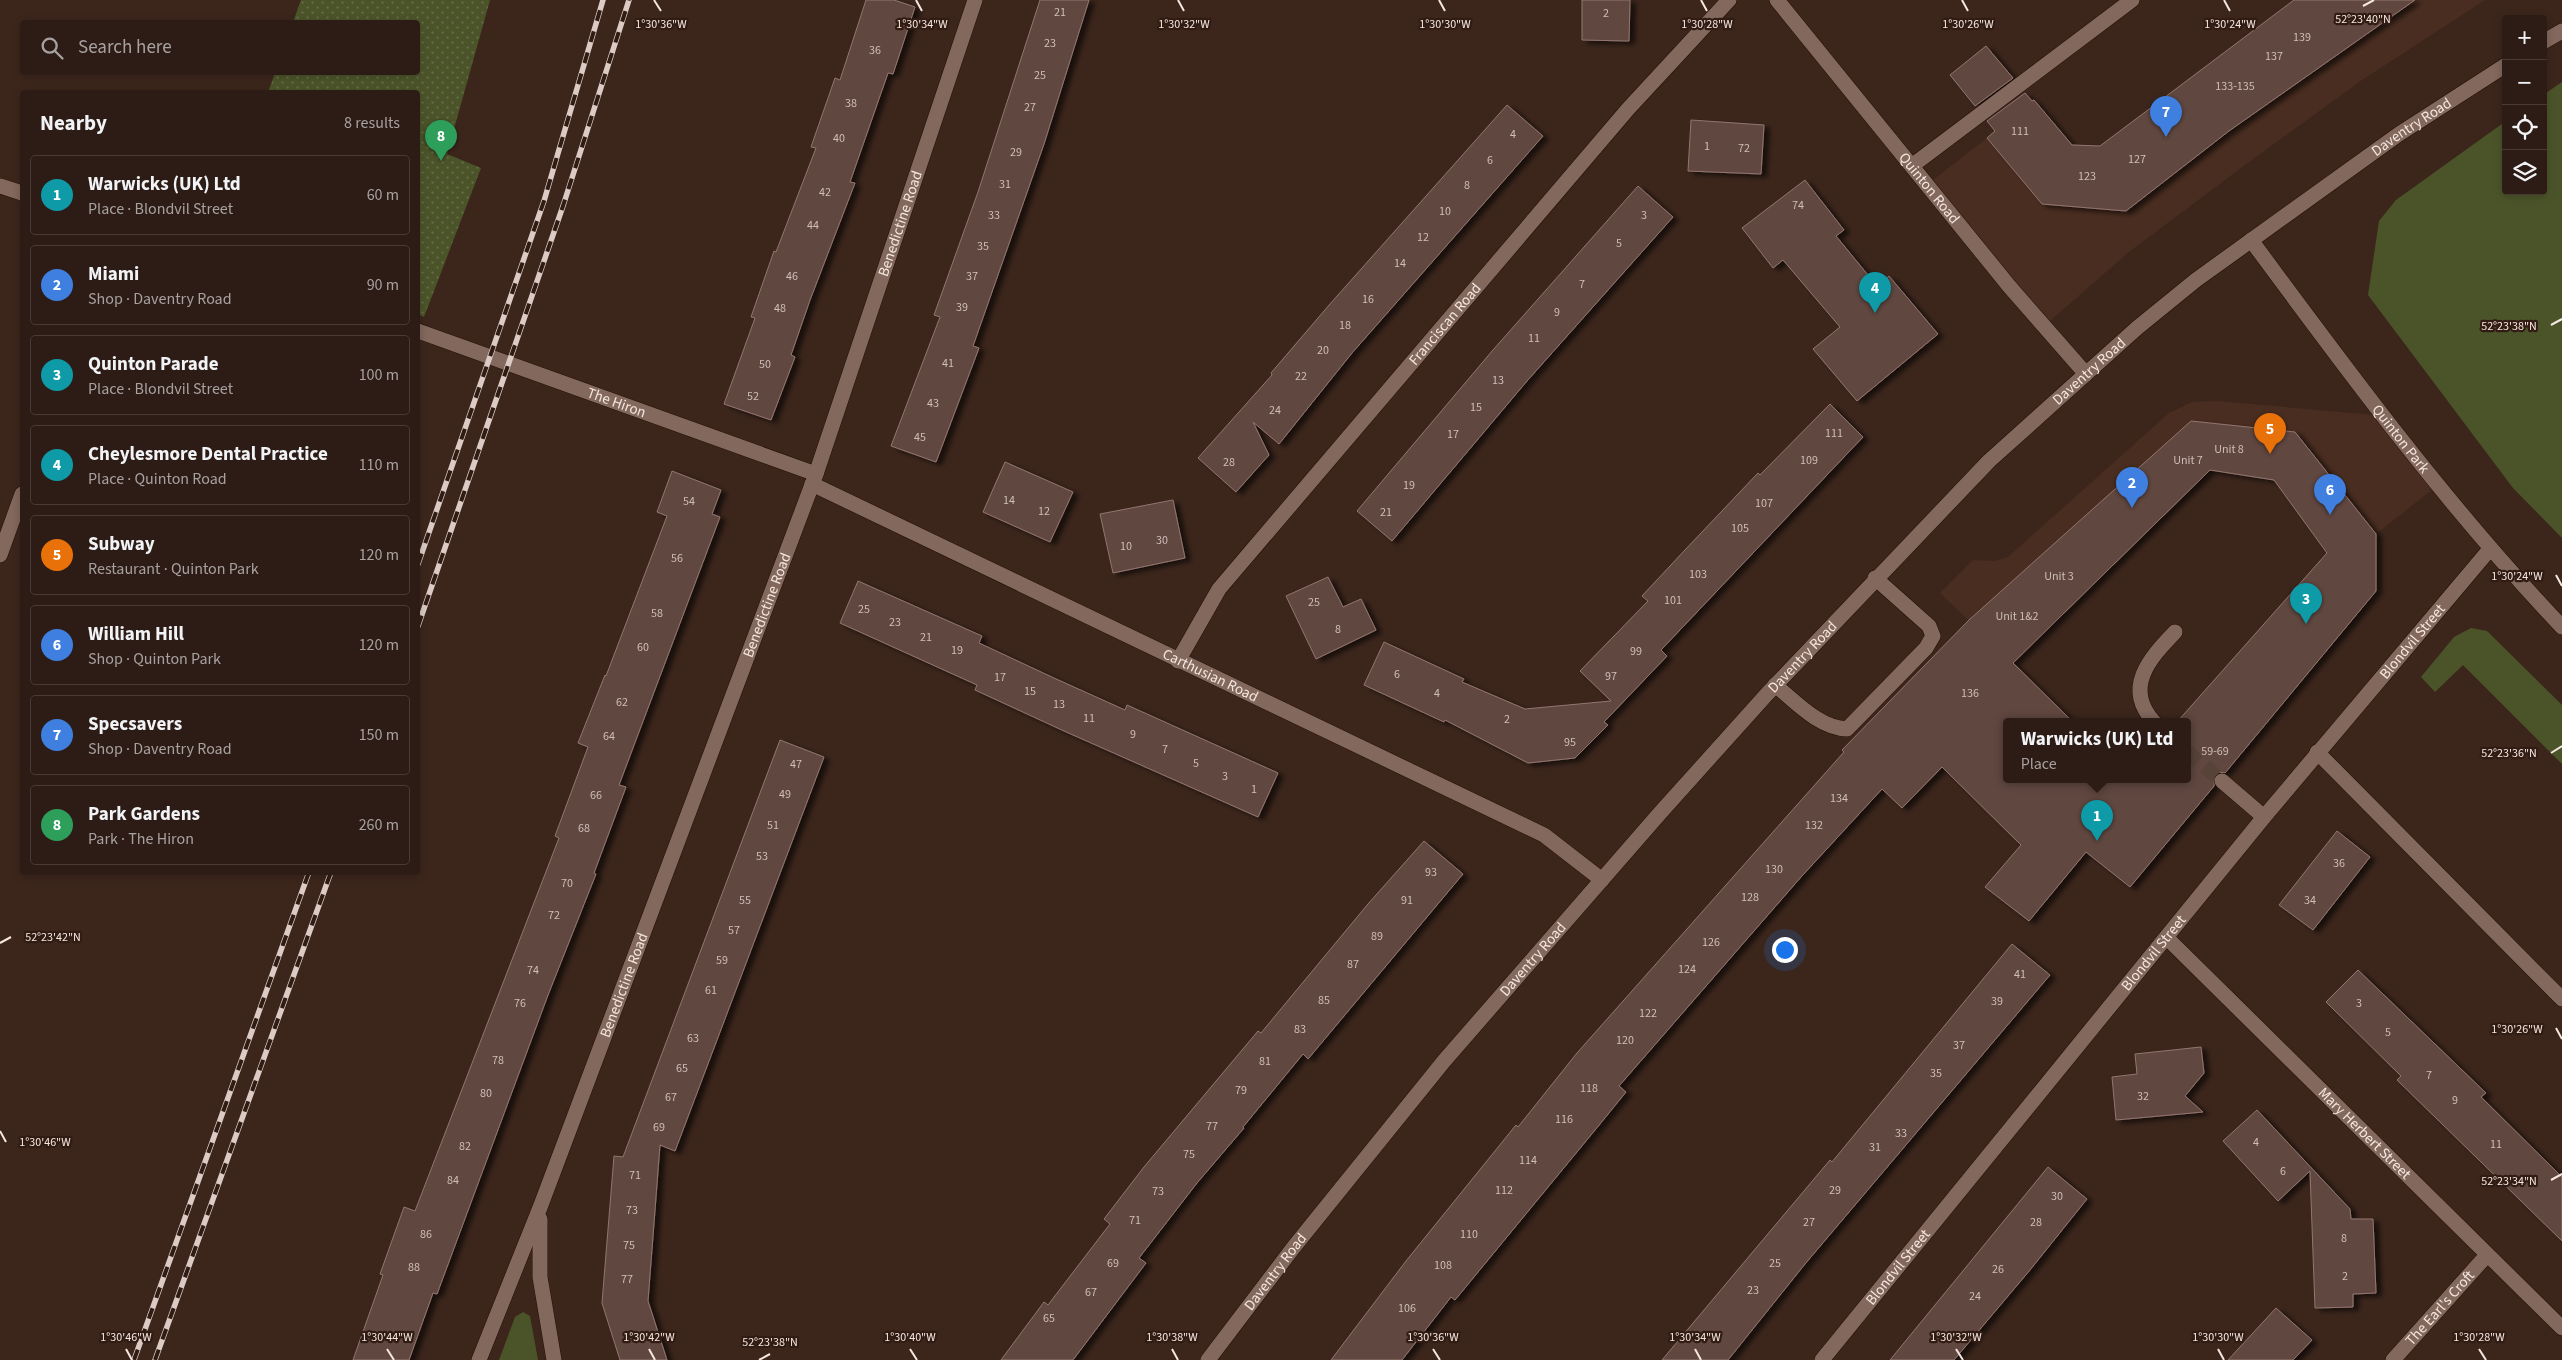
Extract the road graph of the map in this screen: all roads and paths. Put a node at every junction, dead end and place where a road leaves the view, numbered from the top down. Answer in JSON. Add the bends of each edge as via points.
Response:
{"nodes":[{"id":1,"x":975,"y":0,"type":"edge"},
{"id":2,"x":1729,"y":0,"type":"edge"},
{"id":3,"x":1777,"y":0,"type":"edge"},
{"id":4,"x":2132,"y":0,"type":"edge"},
{"id":5,"x":2562,"y":31,"type":"edge"},
{"id":6,"x":2547,"y":40,"type":"edge"},
{"id":7,"x":2502,"y":68,"type":"edge"},
{"id":8,"x":1913,"y":165,"type":"junction"},
{"id":9,"x":0,"y":186,"type":"edge"},
{"id":10,"x":20,"y":192,"type":"edge"},
{"id":11,"x":2251,"y":240,"type":"junction"},
{"id":12,"x":420,"y":332,"type":"edge"},
{"id":13,"x":2086,"y":374,"type":"junction"},
{"id":14,"x":814,"y":479,"type":"junction"},
{"id":15,"x":20,"y":499,"type":"edge"},
{"id":16,"x":2490,"y":549,"type":"junction"},
{"id":17,"x":0,"y":554,"type":"edge"},
{"id":18,"x":1875,"y":578,"type":"junction"},
{"id":19,"x":2562,"y":626,"type":"edge"},
{"id":20,"x":2175,"y":632,"type":"dead end"},
{"id":21,"x":1178,"y":661,"type":"junction"},
{"id":22,"x":1775,"y":686,"type":"junction"},
{"id":23,"x":2152,"y":718,"type":"edge"},
{"id":24,"x":2318,"y":752,"type":"junction"},
{"id":25,"x":2222,"y":781,"type":"tunnel mouth"},
{"id":26,"x":2264,"y":817,"type":"junction"},
{"id":27,"x":1602,"y":880,"type":"junction"},
{"id":28,"x":2167,"y":938,"type":"junction"},
{"id":29,"x":2562,"y":999,"type":"edge"},
{"id":30,"x":541,"y":1205,"type":"junction"},
{"id":31,"x":2487,"y":1255,"type":"junction"},
{"id":32,"x":2562,"y":1328,"type":"edge"},
{"id":33,"x":479,"y":1360,"type":"edge"},
{"id":34,"x":554,"y":1360,"type":"edge"},
{"id":35,"x":1208,"y":1360,"type":"edge"},
{"id":36,"x":1822,"y":1360,"type":"edge"},
{"id":37,"x":2393,"y":1360,"type":"edge"}],
"edges":[{"from":1,"to":14,"type":"street","name":"Benedictine Road"},
{"from":2,"to":21,"type":"street","name":"Franciscan Road","via":[[1671,61],[1219,589]]},
{"from":3,"to":8,"type":"street","name":"Quinton Road"},
{"from":4,"to":8,"type":"street"},
{"from":5,"to":6,"type":"street"},
{"from":7,"to":11,"type":"street","name":"Daventry Road","via":[[2392,139]]},
{"from":8,"to":13,"type":"street","name":"Quinton Road","via":[[2009,286]]},
{"from":9,"to":10,"type":"street"},
{"from":11,"to":13,"type":"street","name":"Daventry Road","via":[[2174,298]]},
{"from":11,"to":16,"type":"street","name":"Quinton Park","via":[[2378,409]]},
{"from":12,"to":14,"type":"street","name":"The Hiron"},
{"from":13,"to":18,"type":"street","name":"Daventry Road","via":[[1989,461]]},
{"from":14,"to":21,"type":"street","name":"Carthusian Road"},
{"from":14,"to":30,"type":"street","name":"Benedictine Road"},
{"from":15,"to":17,"type":"street"},
{"from":16,"to":19,"type":"street","name":"Quinton Park"},
{"from":16,"to":24,"type":"street","name":"Blondvil Street"},
{"from":18,"to":22,"type":"street","name":"Daventry Road"},
{"from":18,"to":22,"type":"street","via":[[1929,626],[1933,636],[1926,648],[1847,729],[1834,728],[1820,721]]},
{"from":20,"to":23,"type":"street","via":[[2153,655],[2141,678],[2139,696]]},
{"from":21,"to":27,"type":"street","name":"Carthusian Road","via":[[1544,835]]},
{"from":22,"to":27,"type":"street","name":"Daventry Road"},
{"from":24,"to":26,"type":"street","name":"Blondvil Street"},
{"from":24,"to":29,"type":"street"},
{"from":25,"to":26,"type":"street"},
{"from":26,"to":28,"type":"street","name":"Blondvil Street"},
{"from":27,"to":35,"type":"street","name":"Daventry Road","via":[[1444,1061],[1293,1248]]},
{"from":28,"to":31,"type":"street","name":"Mary Herbert Street"},
{"from":28,"to":36,"type":"street","name":"Blondvil Street"},
{"from":30,"to":33,"type":"street","name":"Benedictine Road"},
{"from":30,"to":34,"type":"street","name":"Benedictine Road","via":[[540,1277]]},
{"from":31,"to":32,"type":"street","name":"Mary Herbert Street"},
{"from":31,"to":37,"type":"street","name":"The Earl's Croft"}]}
